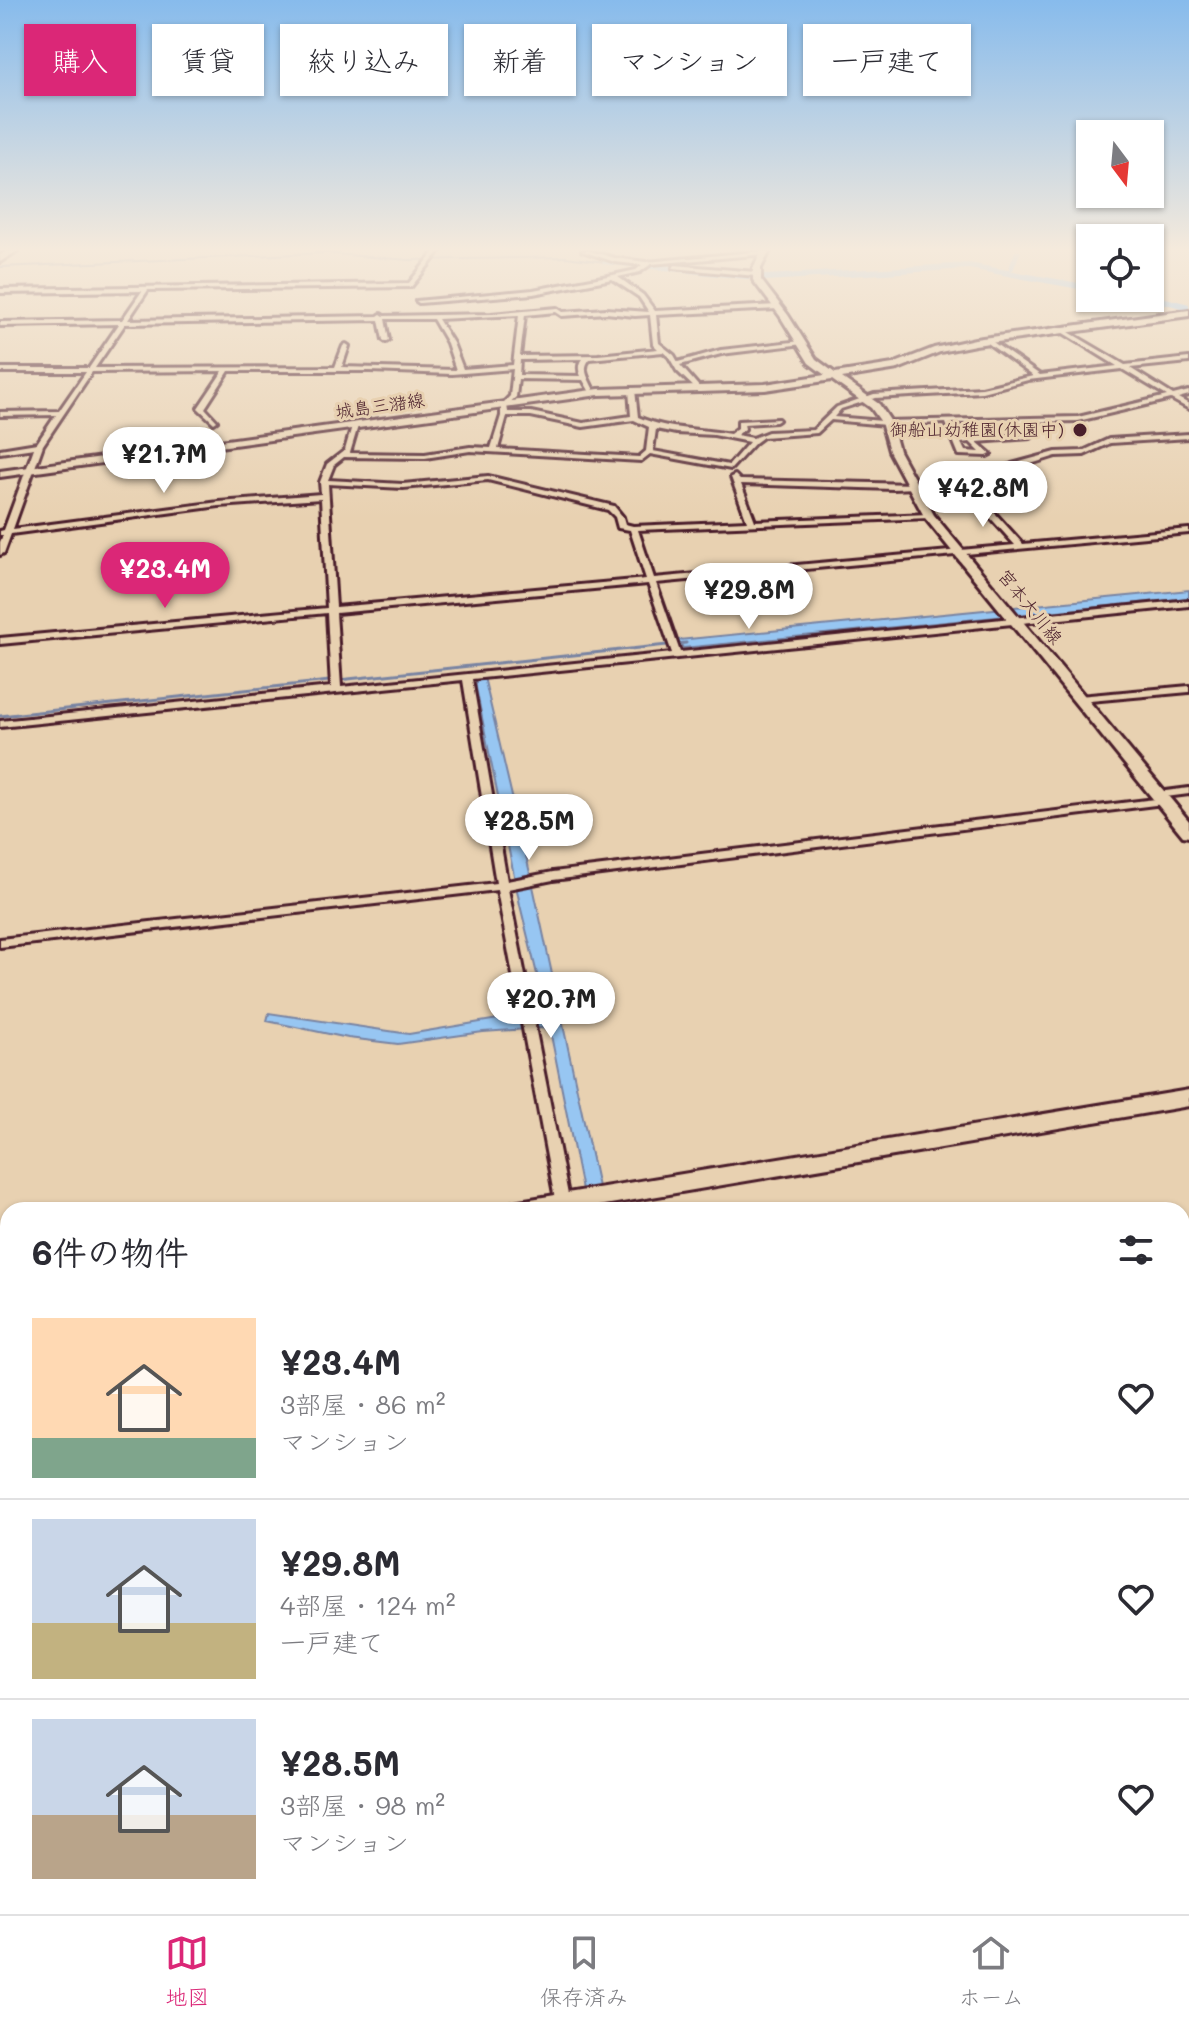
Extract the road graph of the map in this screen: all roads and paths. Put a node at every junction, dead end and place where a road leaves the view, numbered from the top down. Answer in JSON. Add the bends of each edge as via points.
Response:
{"nodes":[{"id":1,"x":112,"y":340,"type":"edge"},
{"id":2,"x":448,"y":340,"type":"edge"},
{"id":3,"x":519,"y":340,"type":"edge"},
{"id":4,"x":656,"y":340,"type":"edge"},
{"id":5,"x":799,"y":340,"type":"edge"},
{"id":6,"x":985,"y":340,"type":"edge"},
{"id":7,"x":987,"y":340,"type":"edge"},
{"id":8,"x":1080,"y":340,"type":"edge"},
{"id":9,"x":801,"y":343,"type":"junction"},
{"id":10,"x":346,"y":346,"type":"dead end"},
{"id":11,"x":664,"y":350,"type":"junction"},
{"id":12,"x":588,"y":357,"type":"junction"},
{"id":13,"x":1189,"y":360,"type":"edge"},
{"id":14,"x":517,"y":362,"type":"junction"},
{"id":15,"x":678,"y":364,"type":"junction"},
{"id":16,"x":1127,"y":368,"type":"junction"},
{"id":17,"x":338,"y":369,"type":"junction"},
{"id":18,"x":0,"y":370,"type":"edge"},
{"id":19,"x":90,"y":371,"type":"junction"},
{"id":20,"x":460,"y":371,"type":"junction"},
{"id":21,"x":226,"y":372,"type":"junction"},
{"id":22,"x":517,"y":377,"type":"junction"},
{"id":23,"x":832,"y":377,"type":"junction"},
{"id":24,"x":1039,"y":377,"type":"junction"},
{"id":25,"x":585,"y":378,"type":"junction"},
{"id":26,"x":632,"y":390,"type":"junction"},
{"id":27,"x":699,"y":390,"type":"junction"},
{"id":28,"x":593,"y":393,"type":"junction"},
{"id":29,"x":1189,"y":393,"type":"edge"},
{"id":30,"x":1175,"y":397,"type":"junction"},
{"id":31,"x":865,"y":399,"type":"junction"},
{"id":32,"x":1189,"y":407,"type":"edge"},
{"id":33,"x":505,"y":409,"type":"junction"},
{"id":34,"x":60,"y":413,"type":"junction"},
{"id":35,"x":0,"y":414,"type":"edge"},
{"id":36,"x":635,"y":418,"type":"junction"},
{"id":37,"x":828,"y":418,"type":"junction"},
{"id":38,"x":1018,"y":419,"type":"junction"},
{"id":39,"x":776,"y":420,"type":"dead end"},
{"id":40,"x":214,"y":421,"type":"dead end"},
{"id":41,"x":948,"y":421,"type":"junction"},
{"id":42,"x":886,"y":422,"type":"junction"},
{"id":43,"x":355,"y":426,"type":"junction"},
{"id":44,"x":653,"y":426,"type":"junction"},
{"id":45,"x":1189,"y":436,"type":"edge"},
{"id":46,"x":730,"y":437,"type":"junction"},
{"id":47,"x":751,"y":440,"type":"junction"},
{"id":48,"x":958,"y":441,"type":"junction"},
{"id":49,"x":972,"y":441,"type":"junction"},
{"id":50,"x":39,"y":445,"type":"junction"},
{"id":51,"x":494,"y":450,"type":"junction"},
{"id":52,"x":0,"y":451,"type":"edge"},
{"id":53,"x":649,"y":452,"type":"junction"},
{"id":54,"x":343,"y":455,"type":"junction"},
{"id":55,"x":731,"y":467,"type":"junction"},
{"id":56,"x":29,"y":470,"type":"junction"},
{"id":57,"x":0,"y":474,"type":"edge"},
{"id":58,"x":324,"y":482,"type":"junction"},
{"id":59,"x":737,"y":482,"type":"junction"},
{"id":60,"x":915,"y":486,"type":"junction"},
{"id":61,"x":325,"y":496,"type":"junction"},
{"id":62,"x":929,"y":516,"type":"junction"},
{"id":63,"x":752,"y":523,"type":"junction"},
{"id":64,"x":633,"y":528,"type":"junction"},
{"id":65,"x":1189,"y":531,"type":"edge"},
{"id":66,"x":3,"y":532,"type":"edge"},
{"id":67,"x":1021,"y":546,"type":"junction"},
{"id":68,"x":0,"y":553,"type":"edge"},
{"id":69,"x":960,"y":553,"type":"junction"},
{"id":70,"x":649,"y":581,"type":"junction"},
{"id":71,"x":1189,"y":603,"type":"edge"},
{"id":72,"x":332,"y":611,"type":"junction"},
{"id":73,"x":1015,"y":620,"type":"junction"},
{"id":74,"x":0,"y":641,"type":"edge"},
{"id":75,"x":677,"y":655,"type":"junction"},
{"id":76,"x":475,"y":675,"type":"junction"},
{"id":77,"x":336,"y":688,"type":"junction"},
{"id":78,"x":1189,"y":689,"type":"edge"},
{"id":79,"x":1079,"y":699,"type":"junction"},
{"id":80,"x":0,"y":724,"type":"edge"},
{"id":81,"x":1189,"y":791,"type":"edge"},
{"id":82,"x":1160,"y":798,"type":"junction"},
{"id":83,"x":1189,"y":832,"type":"edge"},
{"id":84,"x":506,"y":884,"type":"junction"},
{"id":85,"x":0,"y":943,"type":"edge"},
{"id":86,"x":1189,"y":1098,"type":"edge"},
{"id":87,"x":563,"y":1202,"type":"edge"},
{"id":88,"x":581,"y":1202,"type":"edge"}],
"edges":[{"from":1,"to":19,"type":"street"},
{"from":2,"to":20,"type":"street"},
{"from":3,"to":14,"type":"street"},
{"from":4,"to":11,"type":"street"},
{"from":5,"to":9,"type":"main road","name":"宮本大川線"},
{"from":6,"to":23,"type":"main road","name":"城島三潴線","via":[[937,350],[895,367]]},
{"from":7,"to":24,"type":"street"},
{"from":8,"to":16,"type":"street"},
{"from":9,"to":15,"type":"street","via":[[721,352]]},
{"from":9,"to":23,"type":"main road","name":"宮本大川線"},
{"from":10,"to":17,"type":"street"},
{"from":11,"to":12,"type":"street"},
{"from":11,"to":15,"type":"street"},
{"from":12,"to":14,"type":"street"},
{"from":12,"to":25,"type":"street","via":[[582,366]]},
{"from":13,"to":16,"type":"street"},
{"from":14,"to":20,"type":"street"},
{"from":14,"to":22,"type":"street"},
{"from":15,"to":27,"type":"street"},
{"from":16,"to":24,"type":"street"},
{"from":16,"to":30,"type":"street"},
{"from":17,"to":20,"type":"street"},
{"from":17,"to":21,"type":"street"},
{"from":18,"to":19,"type":"street"},
{"from":19,"to":21,"type":"street"},
{"from":19,"to":34,"type":"street"},
{"from":21,"to":40,"type":"street","via":[[201,408]]},
{"from":22,"to":25,"type":"street"},
{"from":22,"to":33,"type":"street"},
{"from":23,"to":27,"type":"main road","name":"城島三潴線"},
{"from":23,"to":31,"type":"main road","name":"宮本大川線"},
{"from":24,"to":31,"type":"street","via":[[982,390]]},
{"from":25,"to":28,"type":"street"},
{"from":26,"to":27,"type":"main road","name":"城島三潴線"},
{"from":26,"to":28,"type":"main road","name":"城島三潴線"},
{"from":26,"to":36,"type":"street"},
{"from":28,"to":33,"type":"main road","name":"城島三潴線"},
{"from":29,"to":30,"type":"street"},
{"from":30,"to":32,"type":"street"},
{"from":30,"to":38,"type":"street","via":[[1078,419]]},
{"from":31,"to":37,"type":"street"},
{"from":31,"to":42,"type":"main road","name":"宮本大川線"},
{"from":33,"to":36,"type":"street","via":[[583,425]]},
{"from":33,"to":43,"type":"main road","name":"城島三潴線"},
{"from":33,"to":51,"type":"street"},
{"from":34,"to":35,"type":"street"},
{"from":34,"to":50,"type":"street"},
{"from":36,"to":44,"type":"street"},
{"from":37,"to":42,"type":"street"},
{"from":37,"to":47,"type":"street","via":[[815,432],[768,432]]},
{"from":38,"to":41,"type":"street"},
{"from":38,"to":49,"type":"street","via":[[1029,437]]},
{"from":39,"to":46,"type":"street","via":[[740,422],[742,429]]},
{"from":41,"to":42,"type":"street"},
{"from":41,"to":48,"type":"street"},
{"from":42,"to":60,"type":"main road","name":"宮本大川線","via":[[894,451]]},
{"from":43,"to":54,"type":"street"},
{"from":43,"to":56,"type":"main road","name":"城島三潴線"},
{"from":44,"to":46,"type":"street"},
{"from":44,"to":53,"type":"street"},
{"from":45,"to":67,"type":"street","via":[[1109,441],[1084,453],[1056,454],[1015,466],[970,490]]},
{"from":46,"to":47,"type":"street"},
{"from":47,"to":55,"type":"street"},
{"from":48,"to":49,"type":"street"},
{"from":48,"to":49,"type":"street","via":[[962,453],[987,454]]},
{"from":50,"to":52,"type":"street"},
{"from":50,"to":56,"type":"street"},
{"from":51,"to":53,"type":"street","via":[[636,460]]},
{"from":51,"to":54,"type":"street"},
{"from":53,"to":55,"type":"street"},
{"from":54,"to":58,"type":"street","via":[[331,464]]},
{"from":55,"to":59,"type":"street"},
{"from":56,"to":57,"type":"main road","name":"城島三潴線"},
{"from":56,"to":66,"type":"street"},
{"from":58,"to":61,"type":"street"},
{"from":58,"to":64,"type":"street","via":[[403,486],[488,478],[611,508],[621,526]]},
{"from":59,"to":60,"type":"street"},
{"from":59,"to":63,"type":"street"},
{"from":60,"to":62,"type":"main road","name":"宮本大川線"},
{"from":61,"to":66,"type":"street"},
{"from":61,"to":72,"type":"street"},
{"from":62,"to":63,"type":"street"},
{"from":62,"to":69,"type":"main road","name":"宮本大川線"},
{"from":63,"to":64,"type":"street"},
{"from":64,"to":70,"type":"street"},
{"from":65,"to":67,"type":"street"},
{"from":66,"to":68,"type":"street"},
{"from":67,"to":69,"type":"street"},
{"from":69,"to":70,"type":"street"},
{"from":69,"to":73,"type":"main road","name":"宮本大川線"},
{"from":70,"to":72,"type":"street"},
{"from":70,"to":75,"type":"street"},
{"from":71,"to":73,"type":"street"},
{"from":72,"to":74,"type":"street"},
{"from":72,"to":77,"type":"street"},
{"from":73,"to":75,"type":"street"},
{"from":73,"to":79,"type":"main road","name":"宮本大川線"},
{"from":75,"to":76,"type":"street"},
{"from":76,"to":77,"type":"street"},
{"from":76,"to":84,"type":"street"},
{"from":77,"to":80,"type":"street"},
{"from":78,"to":79,"type":"street"},
{"from":79,"to":82,"type":"main road","name":"宮本大川線"},
{"from":81,"to":82,"type":"street"},
{"from":82,"to":83,"type":"main road","name":"宮本大川線"},
{"from":82,"to":84,"type":"street"},
{"from":84,"to":85,"type":"street"},
{"from":84,"to":87,"type":"street"},
{"from":86,"to":88,"type":"main road"}]}
